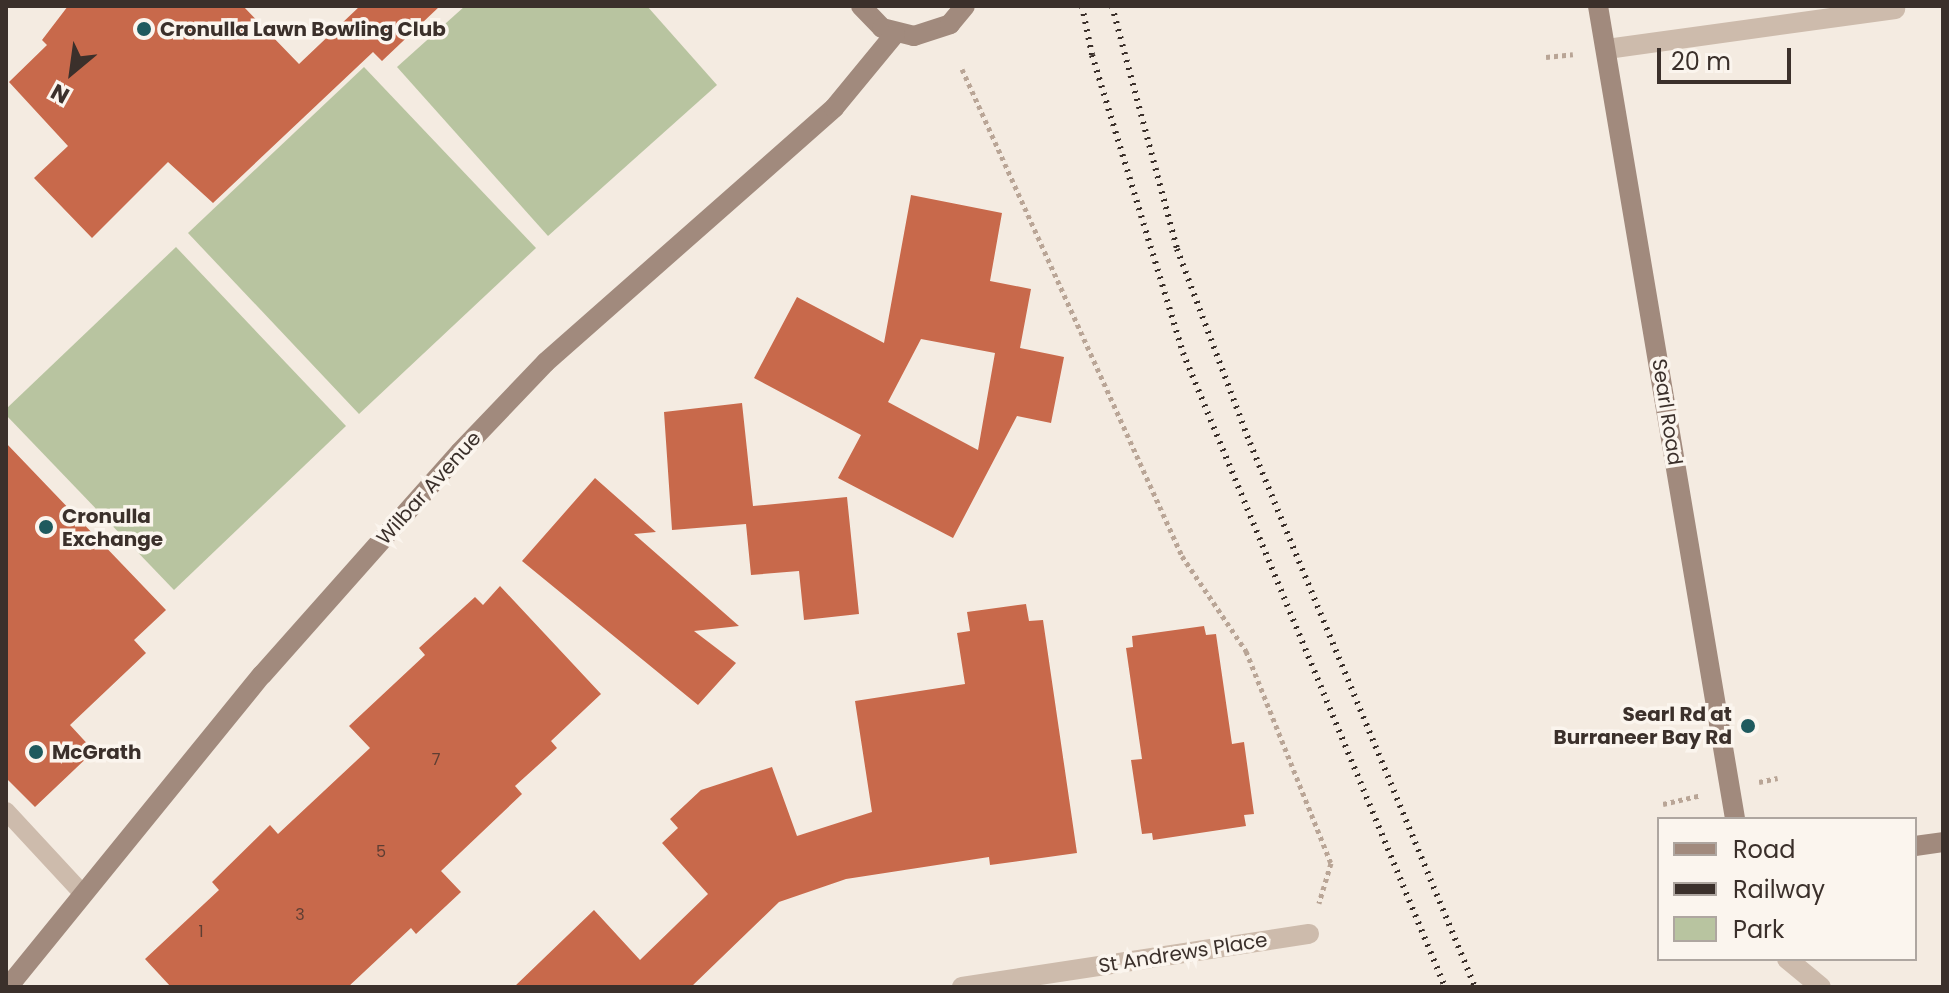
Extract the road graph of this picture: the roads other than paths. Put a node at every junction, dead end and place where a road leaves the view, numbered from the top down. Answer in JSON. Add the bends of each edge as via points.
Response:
{"nodes":[{"id":1,"x":861,"y":6,"type":"edge"},
{"id":2,"x":965,"y":6,"type":"edge"},
{"id":3,"x":1598,"y":6,"type":"edge"},
{"id":4,"x":1895,"y":9,"type":"dead end"},
{"id":5,"x":895,"y":34,"type":"junction"},
{"id":6,"x":1607,"y":49,"type":"junction"},
{"id":7,"x":6,"y":811,"type":"edge"},
{"id":8,"x":1735,"y":817,"type":"edge"},
{"id":9,"x":1943,"y":842,"type":"edge"},
{"id":10,"x":1917,"y":846,"type":"edge"},
{"id":11,"x":83,"y":894,"type":"junction"},
{"id":12,"x":1309,"y":934,"type":"road end"},
{"id":13,"x":1789,"y":961,"type":"edge"},
{"id":14,"x":8,"y":987,"type":"edge"},
{"id":15,"x":962,"y":987,"type":"edge"},
{"id":16,"x":1821,"y":987,"type":"edge"}],
"edges":[{"from":1,"to":5,"type":"street"},
{"from":2,"to":5,"type":"street","via":[[933,33]]},
{"from":3,"to":6,"type":"street","name":"Searl Road"},
{"from":4,"to":6,"type":"street"},
{"from":5,"to":11,"type":"street","name":"Wilbar Avenue","via":[[834,108],[546,362],[471,441],[262,675]]},
{"from":6,"to":8,"type":"street","name":"Searl Road"},
{"from":7,"to":11,"type":"lane"},
{"from":9,"to":10,"type":"street"},
{"from":11,"to":14,"type":"street","name":"Wilbar Avenue"},
{"from":12,"to":15,"type":"street","name":"St Andrews Place"},
{"from":13,"to":16,"type":"street"}]}
